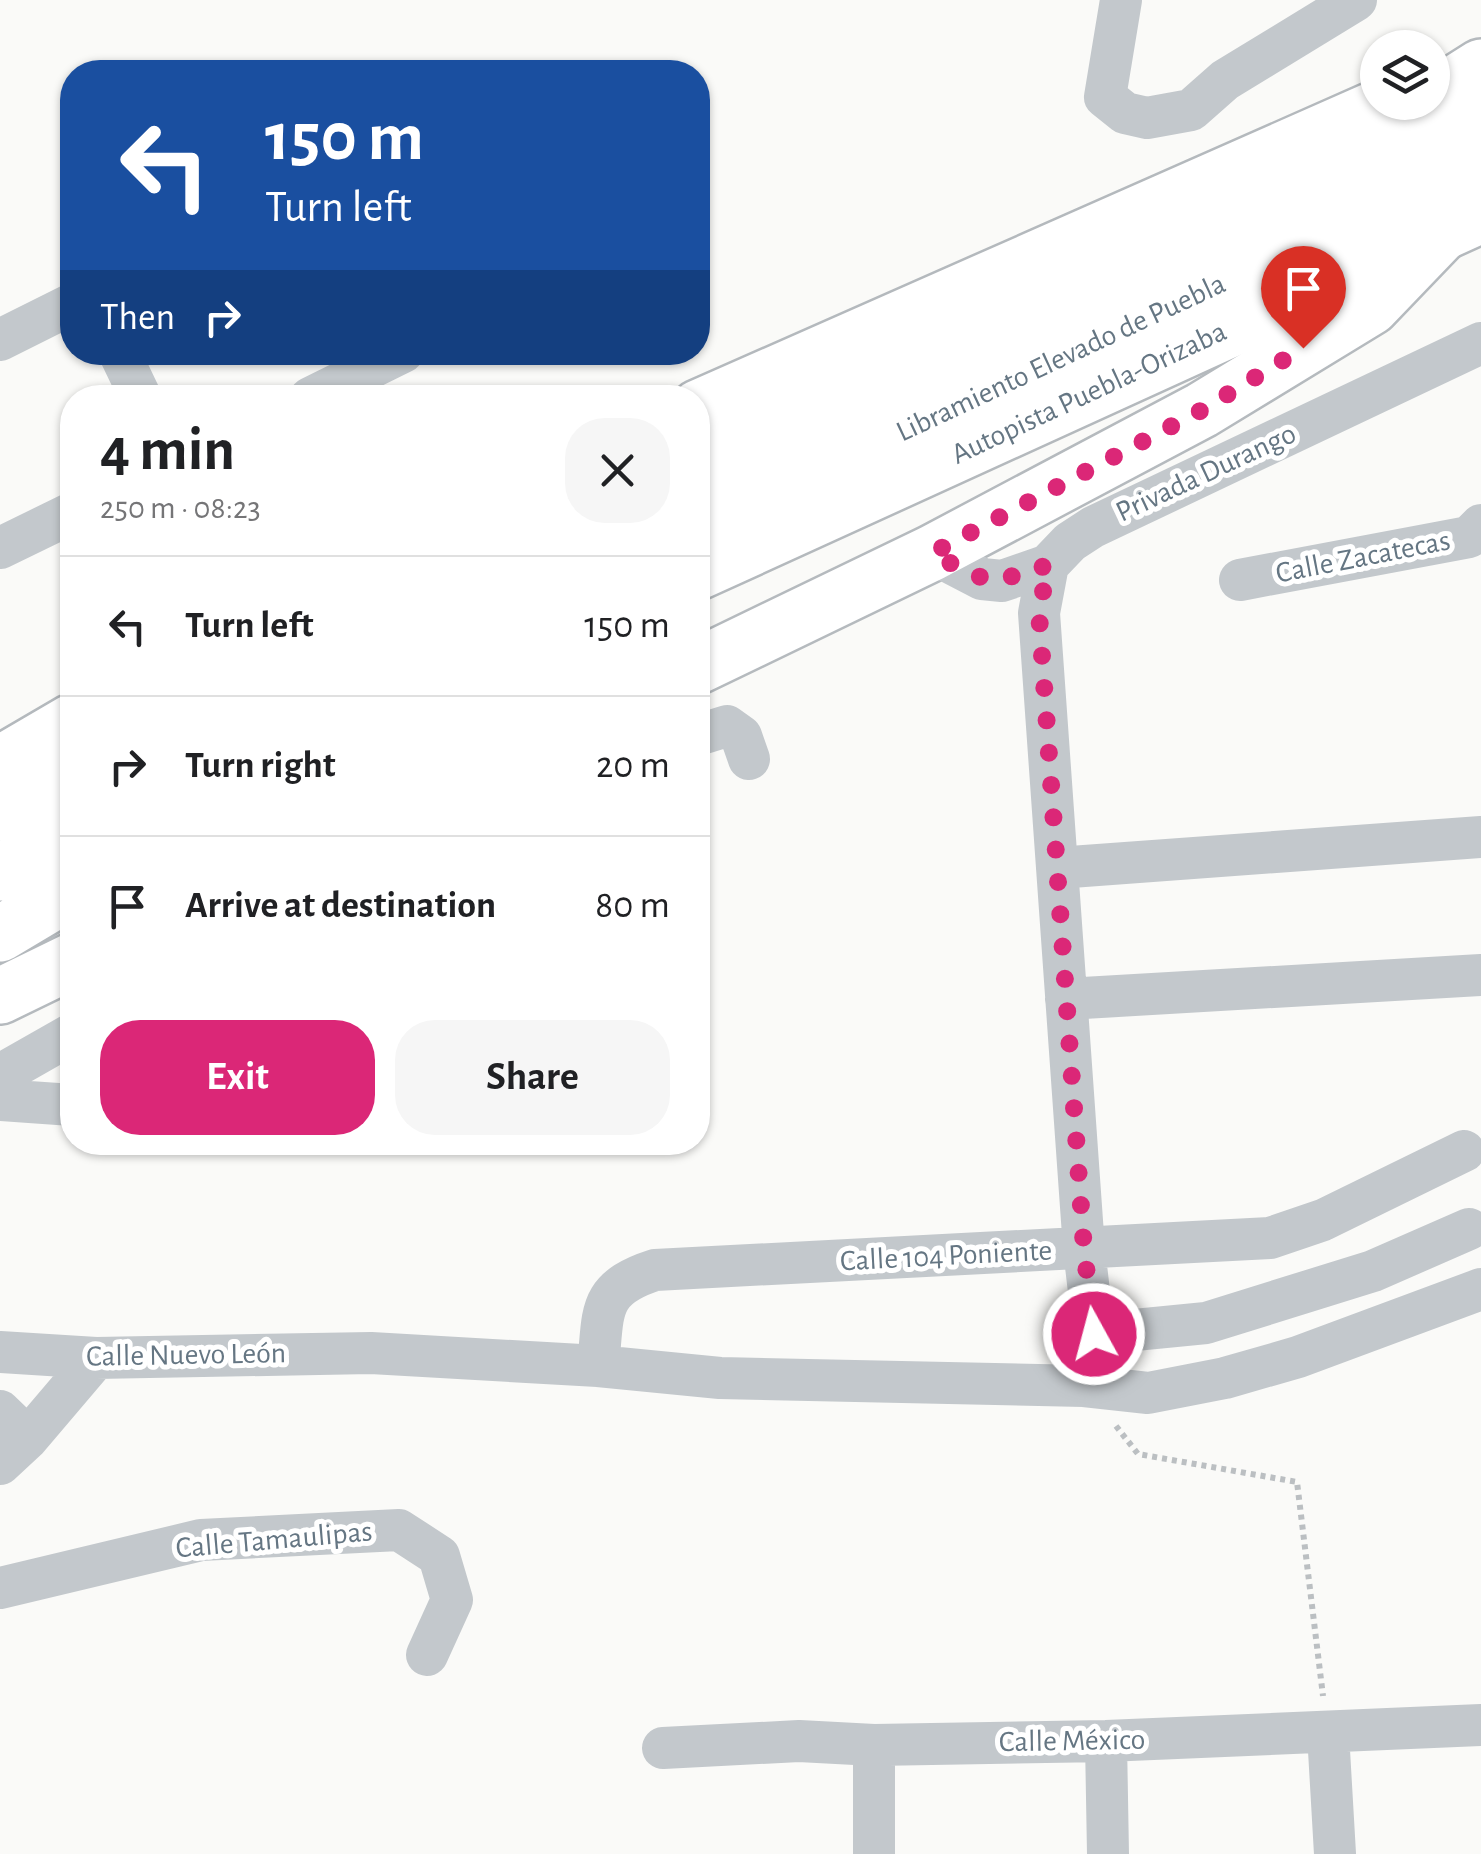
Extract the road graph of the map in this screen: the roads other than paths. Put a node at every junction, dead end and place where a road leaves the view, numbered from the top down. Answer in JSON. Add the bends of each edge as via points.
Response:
{"nodes":[{"id":1,"x":1122,"y":0,"type":"edge"},
{"id":2,"x":1356,"y":0,"type":"edge"},
{"id":3,"x":1481,"y":65,"type":"edge"},
{"id":4,"x":1450,"y":77,"type":"edge"},
{"id":5,"x":1450,"y":86,"type":"edge"},
{"id":6,"x":1481,"y":112,"type":"edge"},
{"id":7,"x":1360,"y":116,"type":"edge"},
{"id":8,"x":1394,"y":120,"type":"edge"},
{"id":9,"x":1481,"y":167,"type":"edge"},
{"id":10,"x":1462,"y":223,"type":"edge"},
{"id":11,"x":60,"y":310,"type":"edge"},
{"id":12,"x":0,"y":340,"type":"edge"},
{"id":13,"x":1481,"y":343,"type":"edge"},
{"id":14,"x":377,"y":365,"type":"edge"},
{"id":15,"x":336,"y":385,"type":"edge"},
{"id":16,"x":710,"y":403,"type":"edge"},
{"id":17,"x":710,"y":435,"type":"edge"},
{"id":18,"x":710,"y":463,"type":"edge"},
{"id":19,"x":60,"y":519,"type":"edge"},
{"id":20,"x":710,"y":520,"type":"edge"},
{"id":21,"x":1481,"y":525,"type":"edge"},
{"id":22,"x":0,"y":548,"type":"edge"},
{"id":23,"x":932,"y":553,"type":"junction"},
{"id":24,"x":1048,"y":565,"type":"junction"},
{"id":25,"x":710,"y":567,"type":"edge"},
{"id":26,"x":1240,"y":580,"type":"dead end"},
{"id":27,"x":710,"y":660,"type":"edge"},
{"id":28,"x":60,"y":701,"type":"edge"},
{"id":29,"x":60,"y":729,"type":"edge"},
{"id":30,"x":710,"y":731,"type":"edge"},
{"id":31,"x":0,"y":734,"type":"edge"},
{"id":32,"x":748,"y":759,"type":"dead end"},
{"id":33,"x":0,"y":764,"type":"edge"},
{"id":34,"x":60,"y":776,"type":"edge"},
{"id":35,"x":0,"y":813,"type":"edge"},
{"id":36,"x":60,"y":836,"type":"edge"},
{"id":37,"x":1481,"y":837,"type":"edge"},
{"id":38,"x":1057,"y":868,"type":"junction"},
{"id":39,"x":0,"y":873,"type":"edge"},
{"id":40,"x":60,"y":898,"type":"edge"},
{"id":41,"x":0,"y":934,"type":"edge"},
{"id":42,"x":60,"y":968,"type":"edge"},
{"id":43,"x":1481,"y":975,"type":"edge"},
{"id":44,"x":0,"y":996,"type":"edge"},
{"id":45,"x":1066,"y":999,"type":"junction"},
{"id":46,"x":60,"y":1041,"type":"edge"},
{"id":47,"x":0,"y":1075,"type":"edge"},
{"id":48,"x":0,"y":1100,"type":"edge"},
{"id":49,"x":60,"y":1104,"type":"edge"},
{"id":50,"x":1464,"y":1151,"type":"dead end"},
{"id":51,"x":1470,"y":1229,"type":"dead end"},
{"id":52,"x":1084,"y":1249,"type":"junction"},
{"id":53,"x":1481,"y":1288,"type":"edge"},
{"id":54,"x":1094,"y":1334,"type":"junction"},
{"id":55,"x":0,"y":1352,"type":"edge"},
{"id":56,"x":96,"y":1358,"type":"junction"},
{"id":57,"x":598,"y":1366,"type":"junction"},
{"id":58,"x":1084,"y":1386,"type":"junction"},
{"id":59,"x":9,"y":1437,"type":"edge"},
{"id":60,"x":0,"y":1588,"type":"edge"},
{"id":61,"x":426,"y":1655,"type":"dead end"},
{"id":62,"x":1481,"y":1725,"type":"edge"},
{"id":63,"x":1328,"y":1733,"type":"junction"},
{"id":64,"x":1106,"y":1740,"type":"junction"},
{"id":65,"x":874,"y":1745,"type":"junction"},
{"id":66,"x":663,"y":1748,"type":"dead end"},
{"id":67,"x":874,"y":1854,"type":"edge"},
{"id":68,"x":1108,"y":1854,"type":"edge"},
{"id":69,"x":1335,"y":1854,"type":"edge"}],
"edges":[{"from":1,"to":2,"type":"street","via":[[1106,96],[1126,113],[1147,118],[1191,110],[1225,80]]},
{"from":3,"to":4,"type":"main road"},
{"from":3,"to":5,"type":"main road"},
{"from":6,"to":18,"type":"main road","name":"Libramiento Elevado de Puebla"},
{"from":7,"to":16,"type":"main road"},
{"from":8,"to":17,"type":"main road","via":[[1318,165]]},
{"from":9,"to":20,"type":"main road","name":"Libramiento Elevado de Puebla"},
{"from":10,"to":23,"type":"main road","via":[[1371,308],[1202,410]]},
{"from":10,"to":25,"type":"main road","name":"Autopista Puebla-Orizaba"},
{"from":11,"to":12,"type":"street"},
{"from":13,"to":24,"type":"street","name":"Privada Durango","via":[[1093,527]]},
{"from":14,"to":15,"type":"street"},
{"from":19,"to":22,"type":"street"},
{"from":21,"to":26,"type":"street","name":"Calle Zacatecas","via":[[1470,537]]},
{"from":23,"to":24,"type":"street","via":[[982,580],[1002,581]]},
{"from":23,"to":27,"type":"main road"},
{"from":24,"to":38,"type":"street","via":[[1039,613]]},
{"from":28,"to":31,"type":"main road"},
{"from":29,"to":33,"type":"main road"},
{"from":30,"to":32,"type":"street","via":[[728,726],[741,736]]},
{"from":34,"to":35,"type":"main road"},
{"from":36,"to":39,"type":"main road"},
{"from":37,"to":38,"type":"street"},
{"from":38,"to":45,"type":"street"},
{"from":40,"to":41,"type":"main road"},
{"from":42,"to":44,"type":"main road"},
{"from":43,"to":45,"type":"street"},
{"from":45,"to":52,"type":"street"},
{"from":46,"to":47,"type":"street"},
{"from":48,"to":49,"type":"street"},
{"from":50,"to":52,"type":"street","name":"Calle 104 Poniente","via":[[1324,1220],[1270,1238]]},
{"from":51,"to":54,"type":"street","via":[[1373,1271],[1206,1323]]},
{"from":52,"to":54,"type":"street"},
{"from":52,"to":57,"type":"street","name":"Calle 104 Poniente","via":[[655,1270],[628,1279],[606,1301]]},
{"from":53,"to":58,"type":"street","name":"Calle Nuevo León","via":[[1225,1378],[1148,1393]]},
{"from":54,"to":58,"type":"street"},
{"from":55,"to":56,"type":"street","name":"Calle Nuevo León"},
{"from":56,"to":57,"type":"street","name":"Calle Nuevo León","via":[[371,1353]]},
{"from":56,"to":59,"type":"street"},
{"from":57,"to":58,"type":"street","name":"Calle Nuevo León","via":[[720,1378]]},
{"from":60,"to":61,"type":"street","name":"Calle Tamaulipas","via":[[201,1540],[400,1530],[439,1556],[452,1600]]},
{"from":62,"to":63,"type":"street","name":"Calle México"},
{"from":63,"to":64,"type":"street","name":"Calle México"},
{"from":63,"to":69,"type":"street"},
{"from":64,"to":65,"type":"street","name":"Calle México"},
{"from":64,"to":68,"type":"street"},
{"from":65,"to":66,"type":"street","name":"Calle México","via":[[799,1741]]},
{"from":65,"to":67,"type":"street"}]}
